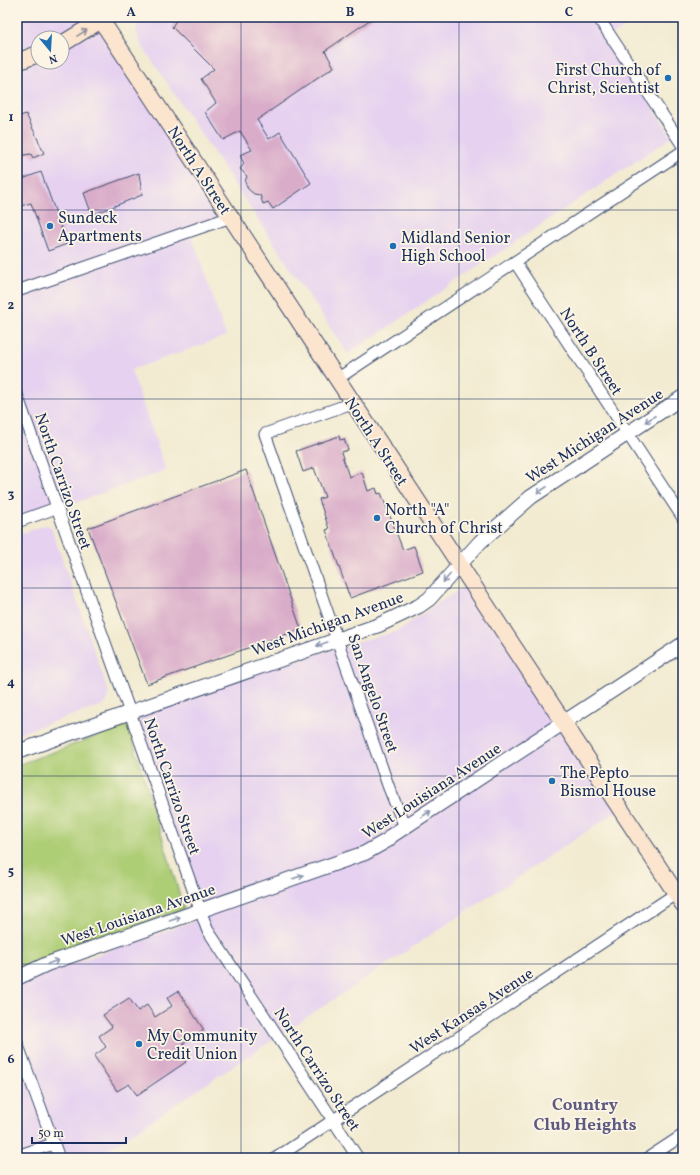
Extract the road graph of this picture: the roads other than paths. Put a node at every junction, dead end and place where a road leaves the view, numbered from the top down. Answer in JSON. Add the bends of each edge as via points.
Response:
{"nodes":[{"id":1,"x":598,"y":17,"type":"edge"},
{"id":2,"x":102,"y":18,"type":"edge"},
{"id":3,"x":70,"y":39,"type":"edge"},
{"id":4,"x":30,"y":57,"type":"edge"},
{"id":5,"x":17,"y":62,"type":"edge"},
{"id":6,"x":683,"y":146,"type":"edge"},
{"id":7,"x":683,"y":151,"type":"edge"},
{"id":8,"x":231,"y":217,"type":"junction"},
{"id":9,"x":515,"y":262,"type":"junction"},
{"id":10,"x":17,"y":291,"type":"edge"},
{"id":11,"x":337,"y":379,"type":"junction"},
{"id":12,"x":17,"y":395,"type":"edge"},
{"id":13,"x":683,"y":397,"type":"edge"},
{"id":14,"x":352,"y":403,"type":"junction"},
{"id":15,"x":627,"y":434,"type":"junction"},
{"id":16,"x":56,"y":508,"type":"junction"},
{"id":17,"x":683,"y":518,"type":"edge"},
{"id":18,"x":17,"y":522,"type":"edge"},
{"id":19,"x":459,"y":564,"type":"junction"},
{"id":20,"x":338,"y":638,"type":"junction"},
{"id":21,"x":683,"y":644,"type":"edge"},
{"id":22,"x":131,"y":712,"type":"junction"},
{"id":23,"x":563,"y":724,"type":"junction"},
{"id":24,"x":17,"y":752,"type":"edge"},
{"id":25,"x":405,"y":827,"type":"junction"},
{"id":26,"x":681,"y":896,"type":"edge"},
{"id":27,"x":201,"y":910,"type":"junction"},
{"id":28,"x":17,"y":978,"type":"edge"},
{"id":29,"x":17,"y":1043,"type":"edge"},
{"id":30,"x":333,"y":1120,"type":"junction"},
{"id":31,"x":683,"y":1135,"type":"edge"},
{"id":32,"x":53,"y":1144,"type":"junction"},
{"id":33,"x":17,"y":1156,"type":"edge"},
{"id":34,"x":59,"y":1158,"type":"edge"},
{"id":35,"x":276,"y":1158,"type":"edge"},
{"id":36,"x":358,"y":1158,"type":"edge"},
{"id":37,"x":648,"y":1158,"type":"edge"}],
"edges":[{"from":1,"to":6,"type":"street"},
{"from":3,"to":2,"type":"main road","one_way":true},
{"from":2,"to":8,"type":"main road","name":"North A Street"},
{"from":4,"to":5,"type":"main road"},
{"from":7,"to":9,"type":"street"},
{"from":8,"to":10,"type":"street"},
{"from":8,"to":11,"type":"main road","name":"North A Street"},
{"from":9,"to":11,"type":"street"},
{"from":9,"to":15,"type":"street","name":"North B Street"},
{"from":11,"to":14,"type":"main road","name":"North A Street"},
{"from":12,"to":16,"type":"street","name":"North Carrizo Street"},
{"from":13,"to":15,"type":"street","name":"West Michigan Avenue","one_way":true},
{"from":14,"to":19,"type":"main road","name":"North A Street"},
{"from":14,"to":20,"type":"street","name":"San Angelo Street","via":[[265,434]]},
{"from":15,"to":17,"type":"street","name":"North B Street"},
{"from":15,"to":19,"type":"street","name":"West Michigan Avenue","one_way":true,"via":[[532,497],[480,542]]},
{"from":16,"to":18,"type":"street"},
{"from":16,"to":22,"type":"street","name":"North Carrizo Street"},
{"from":19,"to":20,"type":"street","name":"West Michigan Avenue","one_way":true,"via":[[429,599],[419,606],[395,619]]},
{"from":19,"to":23,"type":"main road","name":"North A Street"},
{"from":20,"to":22,"type":"street","name":"West Michigan Avenue","one_way":true},
{"from":20,"to":25,"type":"street","name":"San Angelo Street","via":[[389,788]]},
{"from":21,"to":23,"type":"street","name":"West Louisiana Avenue"},
{"from":22,"to":24,"type":"street","name":"West Michigan Avenue"},
{"from":22,"to":27,"type":"street","name":"North Carrizo Street"},
{"from":25,"to":23,"type":"street","name":"West Louisiana Avenue","one_way":true},
{"from":23,"to":26,"type":"main road","name":"North A Street"},
{"from":27,"to":25,"type":"street","name":"West Louisiana Avenue","one_way":true,"via":[[365,853]]},
{"from":26,"to":30,"type":"street","name":"West Kansas Avenue"},
{"from":28,"to":27,"type":"street","name":"West Louisiana Avenue","one_way":true,"via":[[47,964]]},
{"from":27,"to":30,"type":"street","name":"North Carrizo Street","via":[[207,929]]},
{"from":29,"to":32,"type":"street"},
{"from":30,"to":35,"type":"street","name":"West Kansas Avenue"},
{"from":30,"to":36,"type":"street","name":"North Carrizo Street"},
{"from":31,"to":37,"type":"street"},
{"from":32,"to":33,"type":"street"},
{"from":32,"to":34,"type":"street"}]}
